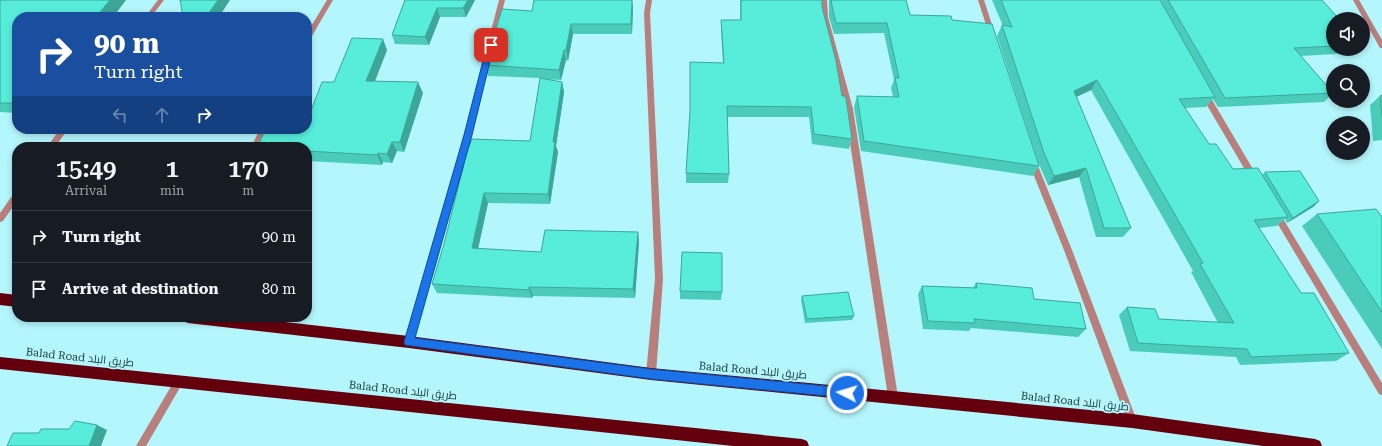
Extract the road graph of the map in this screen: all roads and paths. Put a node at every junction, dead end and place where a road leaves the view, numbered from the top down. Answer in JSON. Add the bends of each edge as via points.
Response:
{"nodes":[{"id":1,"x":161,"y":0,"type":"edge"},
{"id":2,"x":330,"y":0,"type":"edge"},
{"id":3,"x":502,"y":0,"type":"edge"},
{"id":4,"x":649,"y":0,"type":"edge"},
{"id":5,"x":824,"y":0,"type":"edge"},
{"id":6,"x":981,"y":0,"type":"edge"},
{"id":7,"x":1356,"y":0,"type":"edge"},
{"id":8,"x":152,"y":12,"type":"edge"},
{"id":9,"x":312,"y":31,"type":"edge"},
{"id":10,"x":995,"y":44,"type":"edge"},
{"id":11,"x":1382,"y":46,"type":"edge"},
{"id":12,"x":1203,"y":90,"type":"edge"},
{"id":13,"x":1030,"y":155,"type":"edge"},
{"id":14,"x":1259,"y":186,"type":"edge"},
{"id":15,"x":12,"y":202,"type":"edge"},
{"id":16,"x":1271,"y":206,"type":"edge"},
{"id":17,"x":0,"y":219,"type":"edge"},
{"id":18,"x":0,"y":299,"type":"edge"},
{"id":19,"x":12,"y":300,"type":"edge"},
{"id":20,"x":232,"y":322,"type":"edge"},
{"id":21,"x":409,"y":342,"type":"junction"},
{"id":22,"x":0,"y":363,"type":"edge"},
{"id":23,"x":651,"y":374,"type":"junction"},
{"id":24,"x":179,"y":381,"type":"junction"},
{"id":25,"x":1382,"y":391,"type":"edge"},
{"id":26,"x":893,"y":397,"type":"junction"},
{"id":27,"x":1132,"y":421,"type":"junction"},
{"id":28,"x":141,"y":446,"type":"edge"},
{"id":29,"x":802,"y":446,"type":"edge"},
{"id":30,"x":1315,"y":446,"type":"edge"}],
"edges":[{"from":1,"to":8,"type":"street"},
{"from":2,"to":9,"type":"street"},
{"from":3,"to":21,"type":"street","via":[[468,135]]},
{"from":4,"to":23,"type":"street","via":[[647,13],[659,278]]},
{"from":5,"to":26,"type":"street","via":[[825,17],[849,109]]},
{"from":6,"to":10,"type":"street"},
{"from":7,"to":11,"type":"street"},
{"from":12,"to":14,"type":"street"},
{"from":13,"to":27,"type":"street"},
{"from":15,"to":17,"type":"street"},
{"from":16,"to":25,"type":"street"},
{"from":18,"to":19,"type":"highway"},
{"from":20,"to":21,"type":"highway","name":"Balad Road طريق البلد"},
{"from":21,"to":23,"type":"highway","name":"Balad Road طريق البلد"},
{"from":22,"to":24,"type":"highway","name":"Balad Road طريق البلد"},
{"from":23,"to":26,"type":"highway","name":"Balad Road طريق البلد"},
{"from":24,"to":28,"type":"street"},
{"from":24,"to":29,"type":"highway","name":"Balad Road طريق البلد"},
{"from":26,"to":27,"type":"highway","name":"Balad Road طريق البلد"},
{"from":27,"to":30,"type":"highway","name":"Balad Road طريق البلد"}]}
